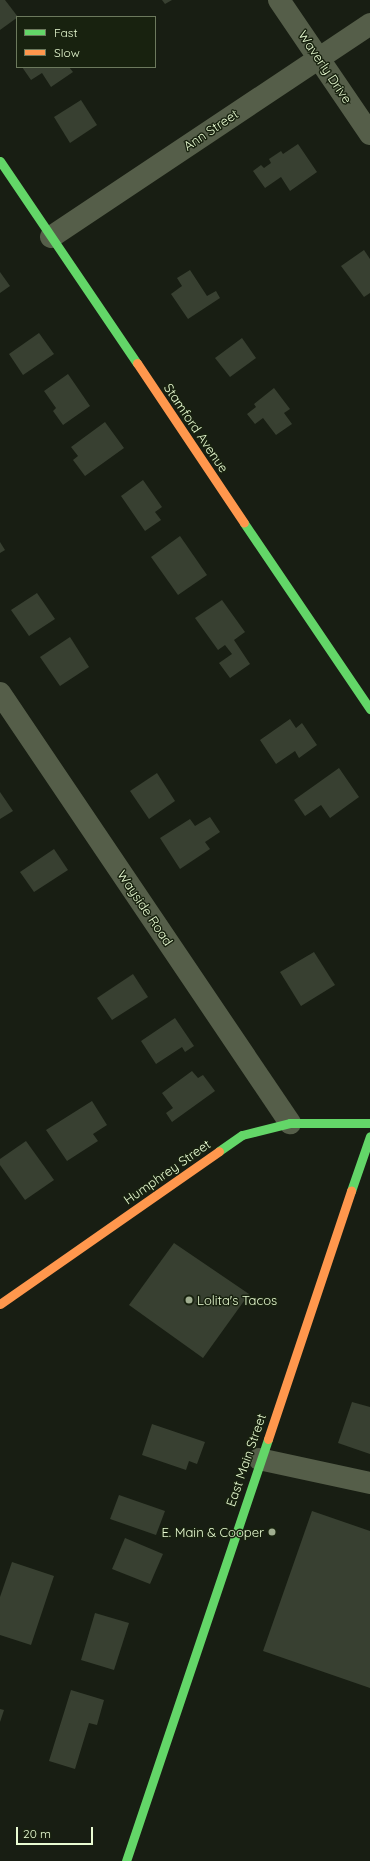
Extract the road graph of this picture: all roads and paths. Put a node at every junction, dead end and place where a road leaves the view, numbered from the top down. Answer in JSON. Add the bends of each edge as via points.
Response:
{"nodes":[{"id":1,"x":279,"y":0,"type":"edge"},
{"id":2,"x":370,"y":24,"type":"edge"},
{"id":3,"x":319,"y":58,"type":"junction"},
{"id":4,"x":370,"y":134,"type":"edge"},
{"id":5,"x":0,"y":161,"type":"edge"},
{"id":6,"x":51,"y":237,"type":"junction"},
{"id":7,"x":0,"y":693,"type":"edge"},
{"id":8,"x":370,"y":708,"type":"edge"},
{"id":9,"x":290,"y":1123,"type":"junction"},
{"id":10,"x":370,"y":1124,"type":"edge"},
{"id":11,"x":370,"y":1136,"type":"edge"},
{"id":12,"x":2,"y":1297,"type":"edge"},
{"id":13,"x":259,"y":1460,"type":"junction"},
{"id":14,"x":370,"y":1483,"type":"edge"},
{"id":15,"x":126,"y":1861,"type":"edge"}],
"edges":[{"from":1,"to":3,"type":"street","name":"Waverly Drive"},
{"from":2,"to":3,"type":"street","name":"Ann Street"},
{"from":3,"to":4,"type":"street","name":"Waverly Drive"},
{"from":3,"to":6,"type":"street","name":"Ann Street"},
{"from":5,"to":6,"type":"street","name":"Stamford Avenue"},
{"from":6,"to":8,"type":"street","name":"Stamford Avenue"},
{"from":7,"to":9,"type":"street","name":"Wayside Road"},
{"from":9,"to":10,"type":"street","name":"Humphrey Street"},
{"from":9,"to":12,"type":"street","name":"Humphrey Street","via":[[242,1135]]},
{"from":11,"to":13,"type":"street","name":"East Main Street"},
{"from":13,"to":14,"type":"street"},
{"from":13,"to":15,"type":"street","name":"East Main Street"}]}
